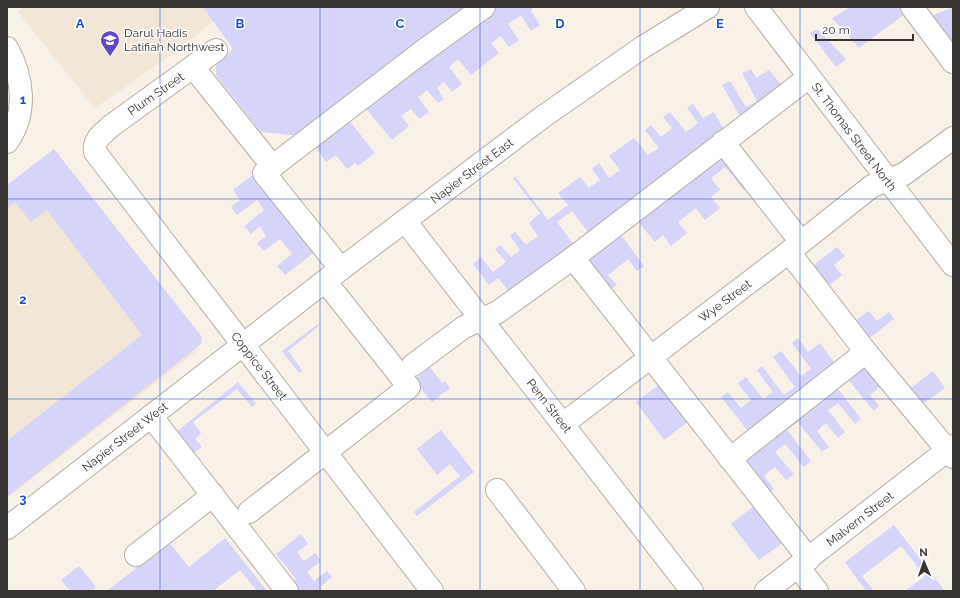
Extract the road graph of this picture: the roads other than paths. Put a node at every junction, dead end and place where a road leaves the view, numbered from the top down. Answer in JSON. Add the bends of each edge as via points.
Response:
{"nodes":[{"id":1,"x":484,"y":7,"type":"edge"},
{"id":2,"x":708,"y":7,"type":"edge"},
{"id":3,"x":756,"y":7,"type":"edge"},
{"id":4,"x":912,"y":7,"type":"edge"},
{"id":5,"x":7,"y":48,"type":"edge"},
{"id":6,"x":216,"y":50,"type":"dead end"},
{"id":7,"x":953,"y":62,"type":"edge"},
{"id":8,"x":194,"y":67,"type":"junction"},
{"id":9,"x":809,"y":77,"type":"junction"},
{"id":10,"x":97,"y":138,"type":"joint"},
{"id":11,"x":953,"y":138,"type":"edge"},
{"id":12,"x":7,"y":142,"type":"edge"},
{"id":13,"x":723,"y":142,"type":"junction"},
{"id":14,"x":273,"y":166,"type":"junction"},
{"id":15,"x":888,"y":180,"type":"junction"},
{"id":16,"x":405,"y":221,"type":"junction"},
{"id":17,"x":795,"y":247,"type":"junction"},
{"id":18,"x":573,"y":258,"type":"junction"},
{"id":19,"x":953,"y":265,"type":"edge"},
{"id":20,"x":333,"y":275,"type":"junction"},
{"id":21,"x":480,"y":319,"type":"junction"},
{"id":22,"x":242,"y":345,"type":"junction"},
{"id":23,"x":866,"y":352,"type":"junction"},
{"id":24,"x":650,"y":357,"type":"junction"},
{"id":25,"x":412,"y":365,"type":"dead end"},
{"id":26,"x":151,"y":416,"type":"junction"},
{"id":27,"x":563,"y":424,"type":"junction"},
{"id":28,"x":951,"y":451,"type":"edge"},
{"id":29,"x":325,"y":452,"type":"junction"},
{"id":30,"x":730,"y":459,"type":"junction"},
{"id":31,"x":497,"y":490,"type":"dead end"},
{"id":32,"x":213,"y":495,"type":"junction"},
{"id":33,"x":249,"y":512,"type":"dead end"},
{"id":34,"x":7,"y":528,"type":"edge"},
{"id":35,"x":136,"y":555,"type":"dead end"},
{"id":36,"x":803,"y":563,"type":"junction"},
{"id":37,"x":287,"y":591,"type":"edge"},
{"id":38,"x":432,"y":591,"type":"edge"},
{"id":39,"x":574,"y":591,"type":"edge"},
{"id":40,"x":692,"y":591,"type":"edge"},
{"id":41,"x":766,"y":591,"type":"edge"},
{"id":42,"x":816,"y":591,"type":"edge"}],
"edges":[{"from":1,"to":14,"type":"street"},
{"from":2,"to":16,"type":"street","name":"Napier Street East","via":[[643,47],[544,116]]},
{"from":3,"to":9,"type":"street","name":"St. Thomas Street North"},
{"from":4,"to":7,"type":"street"},
{"from":5,"to":12,"type":"street","via":[[15,62],[22,96],[19,114]]},
{"from":6,"to":8,"type":"street","name":"Plum Street"},
{"from":8,"to":10,"type":"street","name":"Plum Street"},
{"from":8,"to":14,"type":"street"},
{"from":9,"to":13,"type":"street"},
{"from":9,"to":15,"type":"street","name":"St. Thomas Street North"},
{"from":10,"to":22,"type":"street","name":"Coppice Street","via":[[94,146],[101,163]]},
{"from":11,"to":15,"type":"street","name":"Wye Street","via":[[908,171]]},
{"from":13,"to":17,"type":"street"},
{"from":13,"to":18,"type":"street"},
{"from":14,"to":20,"type":"street","via":[[264,173]]},
{"from":15,"to":17,"type":"street","name":"Wye Street","via":[[872,186]]},
{"from":15,"to":19,"type":"street","name":"St. Thomas Street North"},
{"from":16,"to":20,"type":"street","name":"Napier Street East"},
{"from":16,"to":21,"type":"street","name":"Penn Street"},
{"from":17,"to":23,"type":"street"},
{"from":17,"to":24,"type":"street","name":"Wye Street"},
{"from":18,"to":21,"type":"street","via":[[498,312]]},
{"from":18,"to":24,"type":"street"},
{"from":20,"to":22,"type":"street","name":"Napier Street East"},
{"from":20,"to":29,"type":"street","via":[[409,387]]},
{"from":21,"to":25,"type":"street","via":[[464,327]]},
{"from":21,"to":27,"type":"street","name":"Penn Street"},
{"from":22,"to":26,"type":"street","name":"Napier Street West"},
{"from":22,"to":29,"type":"street","name":"Coppice Street"},
{"from":23,"to":28,"type":"street"},
{"from":23,"to":30,"type":"street"},
{"from":24,"to":27,"type":"street","name":"Wye Street"},
{"from":24,"to":30,"type":"street"},
{"from":26,"to":32,"type":"street"},
{"from":26,"to":34,"type":"street","name":"Napier Street West"},
{"from":27,"to":40,"type":"street","name":"Penn Street"},
{"from":28,"to":36,"type":"street","name":"Malvern Street"},
{"from":29,"to":33,"type":"street"},
{"from":29,"to":38,"type":"street","name":"Coppice Street"},
{"from":30,"to":36,"type":"street"},
{"from":31,"to":39,"type":"street"},
{"from":32,"to":35,"type":"street"},
{"from":32,"to":37,"type":"street"},
{"from":36,"to":41,"type":"street","name":"Malvern Street"},
{"from":36,"to":42,"type":"street"}]}
